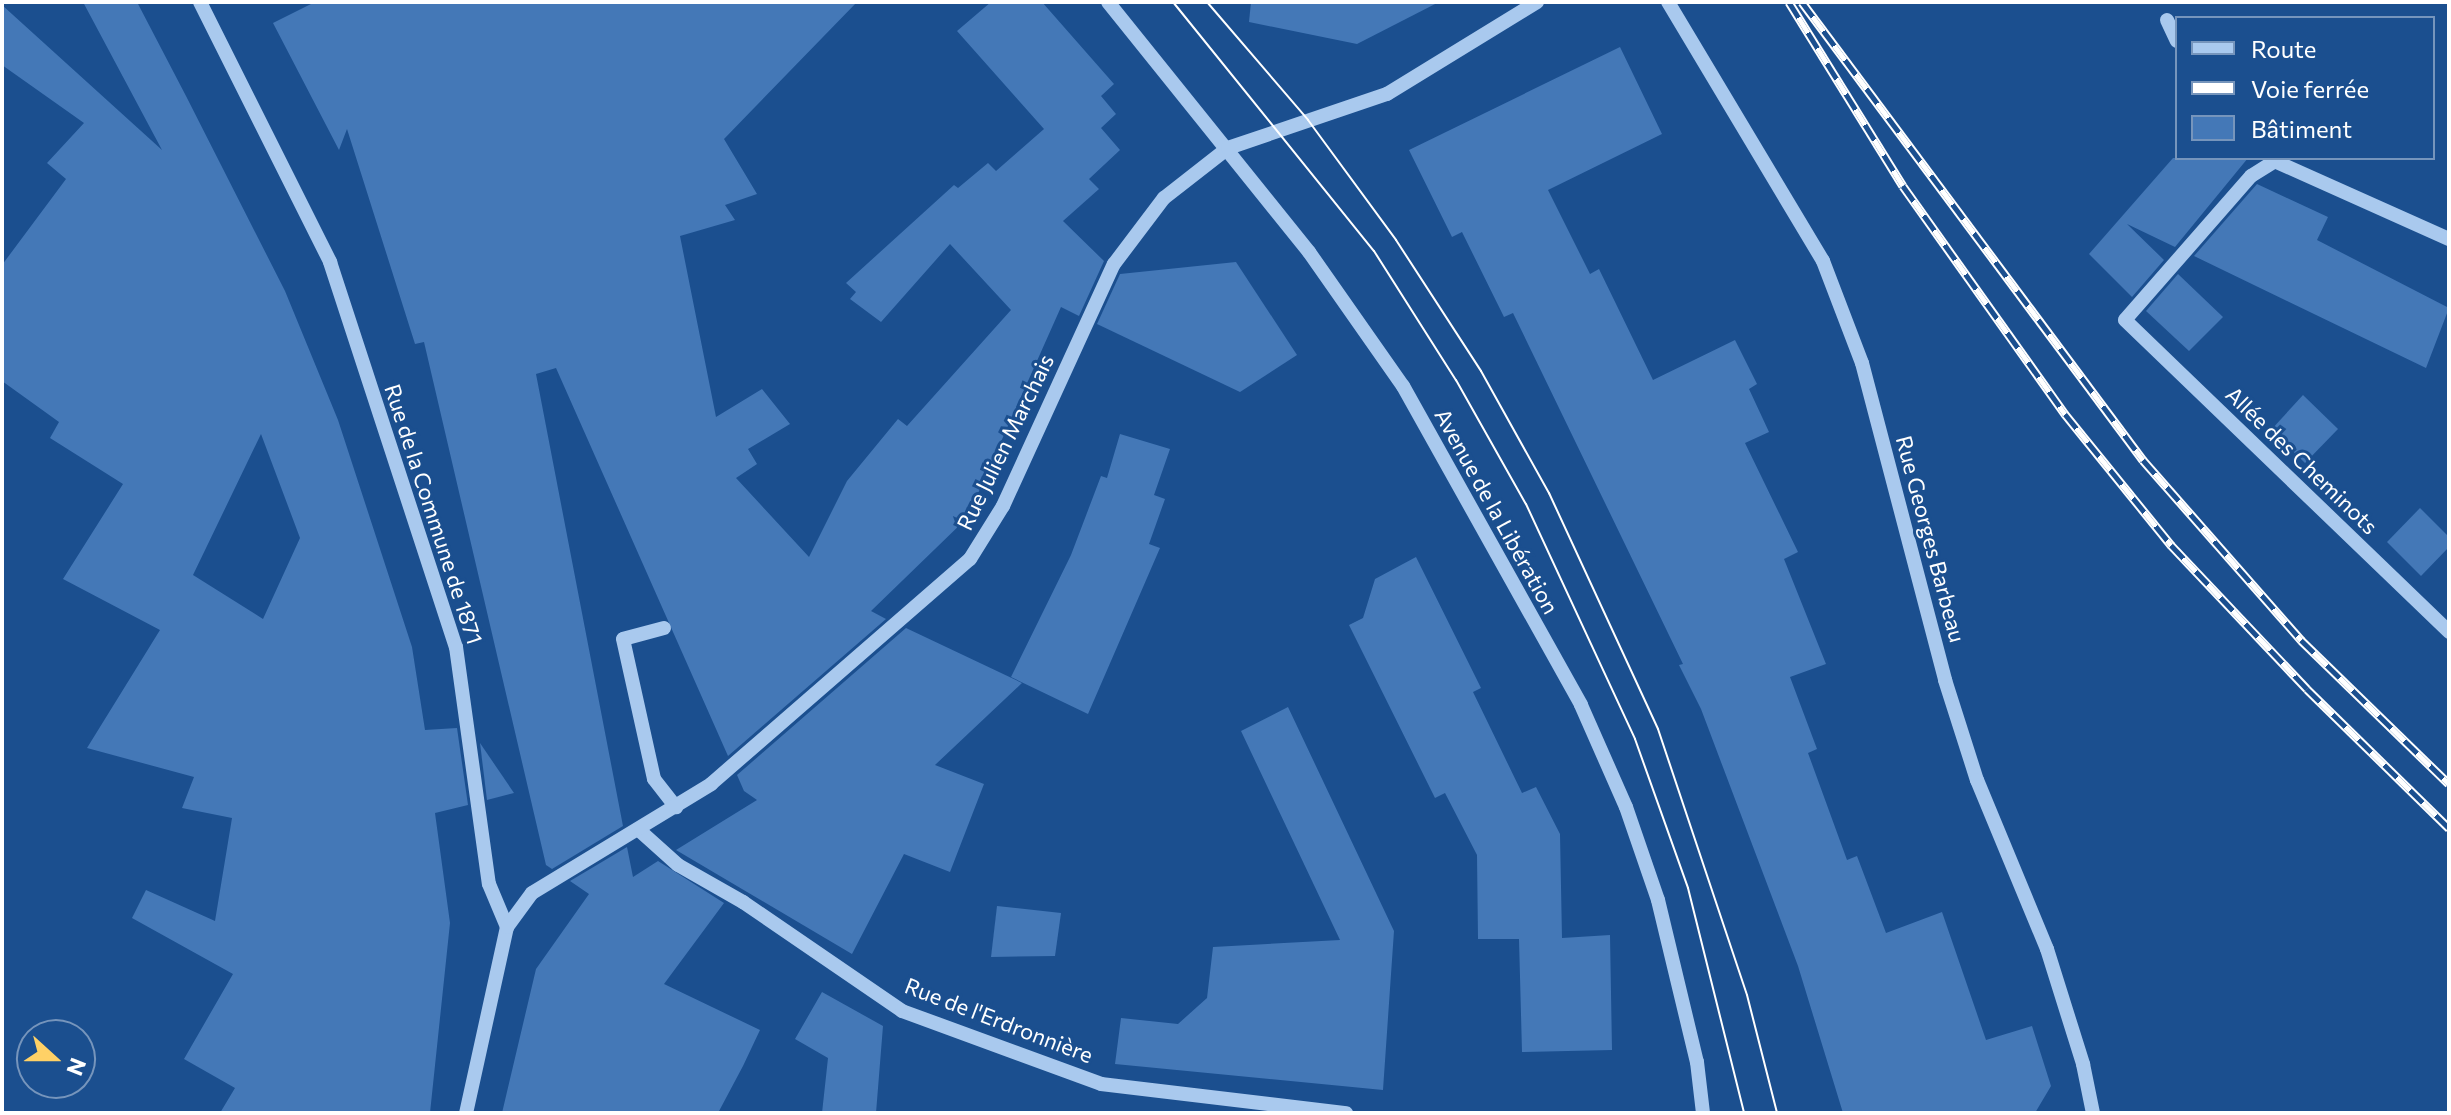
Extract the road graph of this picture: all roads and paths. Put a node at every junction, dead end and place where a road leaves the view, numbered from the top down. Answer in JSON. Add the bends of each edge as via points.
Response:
{"nodes":[{"id":1,"x":200,"y":2,"type":"edge"},
{"id":2,"x":1108,"y":2,"type":"edge"},
{"id":3,"x":1537,"y":2,"type":"edge"},
{"id":4,"x":1668,"y":2,"type":"edge"},
{"id":5,"x":2167,"y":20,"type":"dead end"},
{"id":6,"x":2175,"y":37,"type":"edge"},
{"id":7,"x":1228,"y":148,"type":"junction"},
{"id":8,"x":2274,"y":160,"type":"edge"},
{"id":9,"x":2449,"y":239,"type":"edge"},
{"id":10,"x":664,"y":628,"type":"dead end"},
{"id":11,"x":2449,"y":632,"type":"edge"},
{"id":12,"x":676,"y":807,"type":"junction"},
{"id":13,"x":639,"y":830,"type":"junction"},
{"id":14,"x":507,"y":927,"type":"junction"},
{"id":15,"x":466,"y":1113,"type":"edge"},
{"id":16,"x":1346,"y":1113,"type":"edge"},
{"id":17,"x":1703,"y":1113,"type":"edge"},
{"id":18,"x":2093,"y":1113,"type":"edge"}],
"edges":[{"from":1,"to":14,"type":"street","name":"Rue de la Commune de 1871","via":[[330,262],[456,647],[489,884]]},
{"from":2,"to":7,"type":"street","name":"Avenue de la Libération"},
{"from":3,"to":7,"type":"street","name":"Rue Julien Marchais","via":[[1387,94]]},
{"from":4,"to":18,"type":"street","name":"Rue Georges Barbeau","via":[[1823,261],[1851,334],[1945,680],[1977,780],[2047,949]]},
{"from":5,"to":6,"type":"street"},
{"from":7,"to":12,"type":"street","name":"Rue Julien Marchais","via":[[1164,198],[1127,243],[1003,506],[970,559],[777,730]]},
{"from":7,"to":17,"type":"street","name":"Avenue de la Libération","via":[[1403,386],[1581,705],[1626,807],[1658,900],[1697,1062]]},
{"from":8,"to":9,"type":"street"},
{"from":8,"to":11,"type":"street","name":"Allée des Cheminots","via":[[2251,176],[2125,320]]},
{"from":10,"to":12,"type":"street","via":[[623,639],[654,779]]},
{"from":12,"to":13,"type":"street","name":"Rue Julien Marchais"},
{"from":13,"to":14,"type":"street","name":"Rue Julien Marchais","via":[[532,893]]},
{"from":13,"to":16,"type":"street","name":"Rue de l'Erdronnière","via":[[678,865],[743,902],[902,1011],[1101,1084]]},
{"from":14,"to":15,"type":"street"}]}
